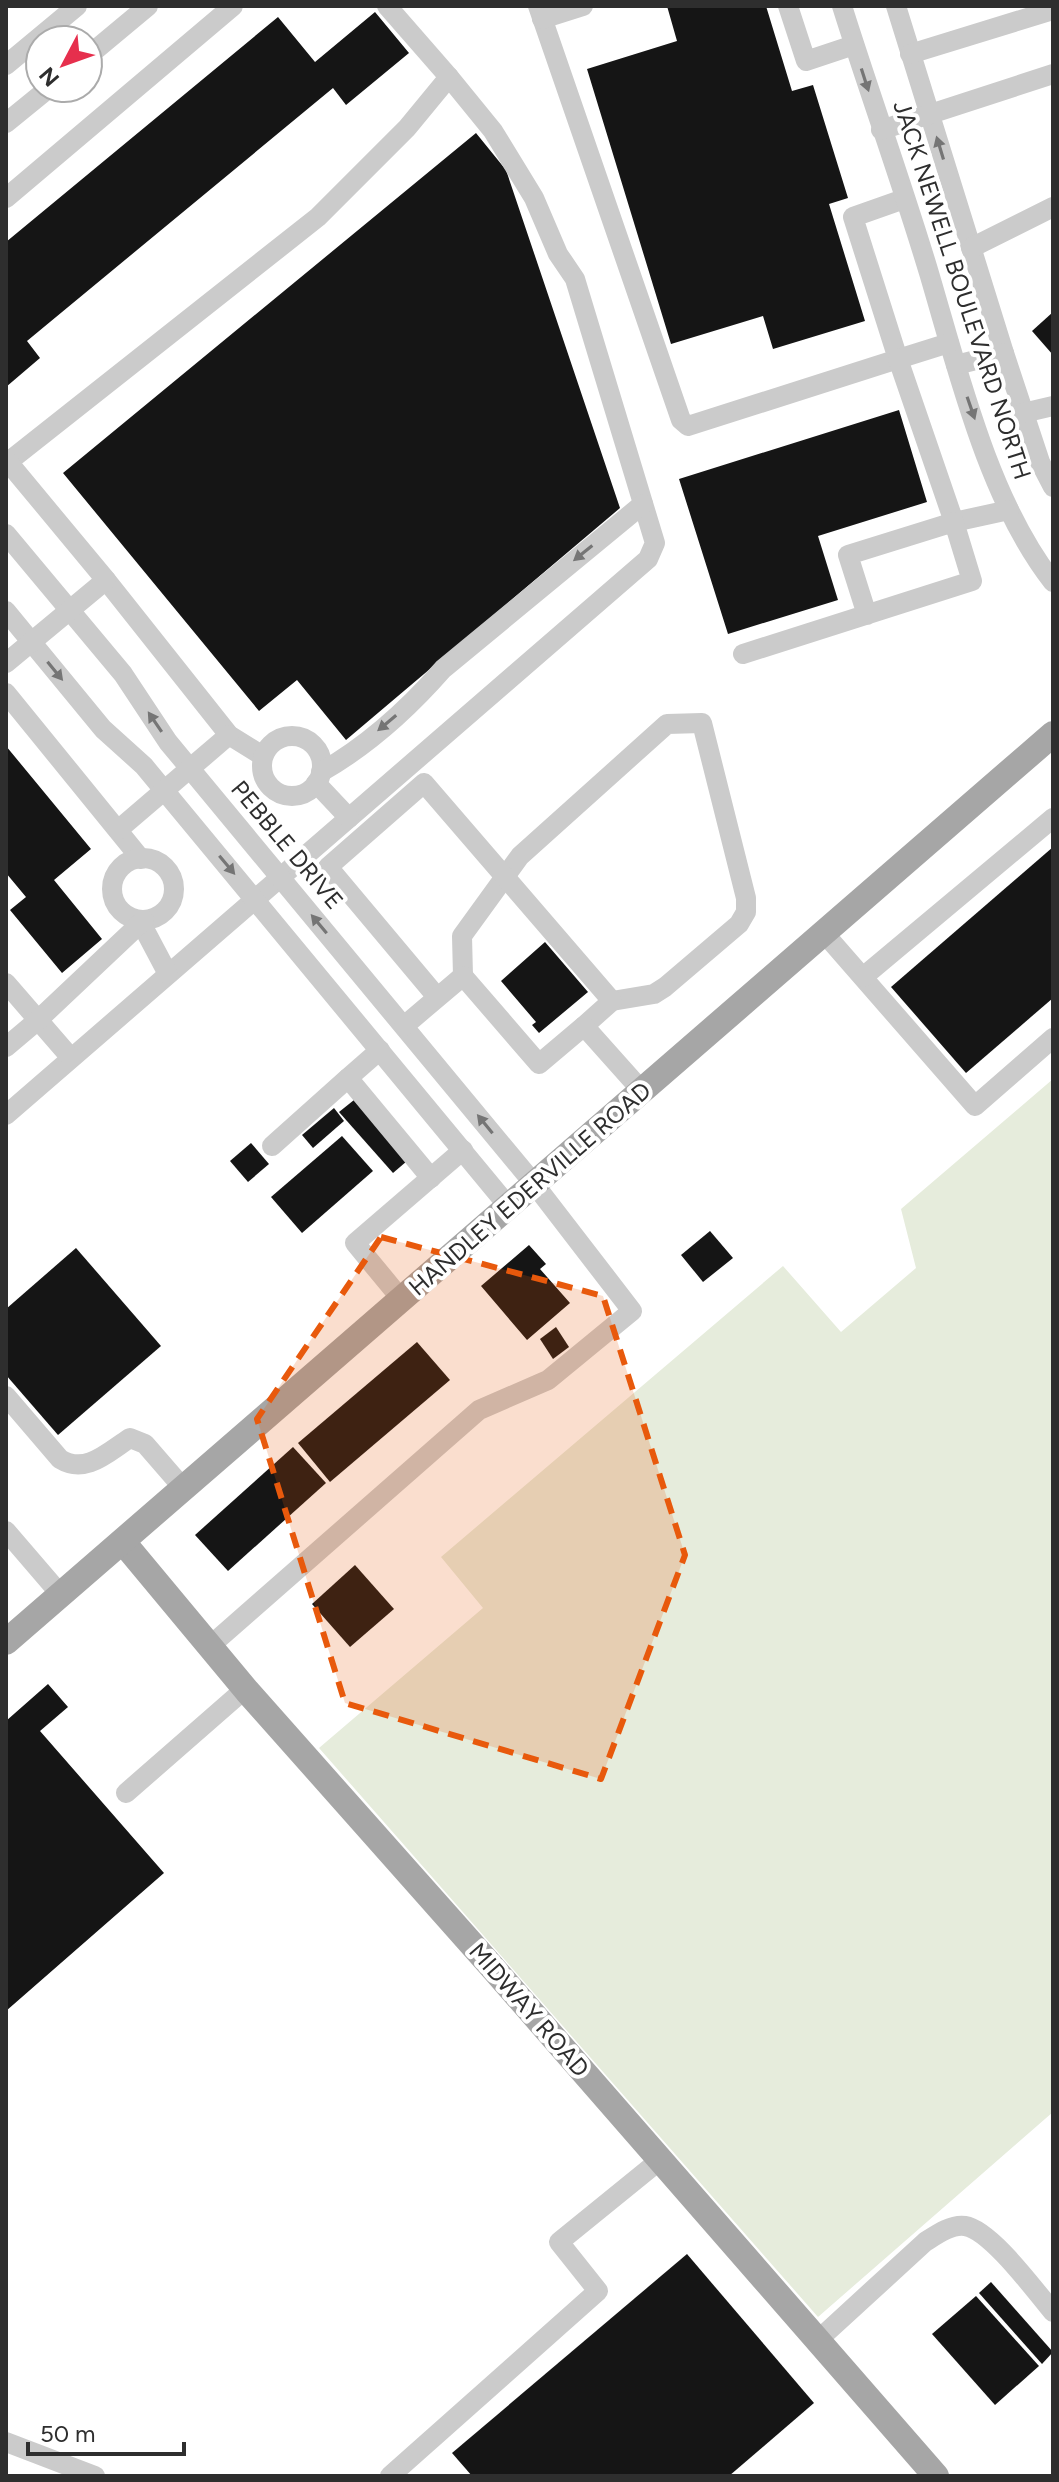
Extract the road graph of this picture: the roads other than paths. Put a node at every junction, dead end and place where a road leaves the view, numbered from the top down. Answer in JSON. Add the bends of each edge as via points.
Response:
{"nodes":[{"id":1,"x":77,"y":6,"type":"edge"},
{"id":2,"x":148,"y":6,"type":"edge"},
{"id":3,"x":233,"y":6,"type":"edge"},
{"id":4,"x":387,"y":6,"type":"edge"},
{"id":5,"x":583,"y":6,"type":"edge"},
{"id":6,"x":788,"y":6,"type":"edge"},
{"id":7,"x":842,"y":6,"type":"edge"},
{"id":8,"x":896,"y":6,"type":"edge"},
{"id":9,"x":1053,"y":10,"type":"edge"},
{"id":10,"x":540,"y":12,"type":"edge"},
{"id":11,"x":104,"y":43,"type":"edge"},
{"id":12,"x":854,"y":45,"type":"junction"},
{"id":13,"x":910,"y":54,"type":"junction"},
{"id":14,"x":6,"y":65,"type":"edge"},
{"id":15,"x":1053,"y":74,"type":"edge"},
{"id":16,"x":449,"y":77,"type":"junction"},
{"id":17,"x":29,"y":104,"type":"edge"},
{"id":18,"x":929,"y":114,"type":"junction"},
{"id":19,"x":6,"y":123,"type":"edge"},
{"id":20,"x":881,"y":130,"type":"junction"},
{"id":21,"x":6,"y":198,"type":"edge"},
{"id":22,"x":904,"y":199,"type":"junction"},
{"id":23,"x":1053,"y":207,"type":"edge"},
{"id":24,"x":971,"y":248,"type":"junction"},
{"id":25,"x":949,"y":343,"type":"junction"},
{"id":26,"x":1004,"y":353,"type":"junction"},
{"id":27,"x":898,"y":359,"type":"junction"},
{"id":28,"x":956,"y":365,"type":"junction"},
{"id":29,"x":1053,"y":406,"type":"edge"},
{"id":30,"x":1023,"y":413,"type":"junction"},
{"id":31,"x":7,"y":461,"type":"edge"},
{"id":32,"x":1053,"y":487,"type":"edge"},
{"id":33,"x":643,"y":504,"type":"junction"},
{"id":34,"x":1009,"y":510,"type":"junction"},
{"id":35,"x":954,"y":522,"type":"junction"},
{"id":36,"x":6,"y":534,"type":"edge"},
{"id":37,"x":106,"y":580,"type":"junction"},
{"id":38,"x":1053,"y":582,"type":"edge"},
{"id":39,"x":69,"y":610,"type":"junction"},
{"id":40,"x":6,"y":611,"type":"edge"},
{"id":41,"x":867,"y":615,"type":"junction"},
{"id":42,"x":31,"y":641,"type":"junction"},
{"id":43,"x":743,"y":654,"type":"dead end"},
{"id":44,"x":6,"y":663,"type":"edge"},
{"id":45,"x":6,"y":693,"type":"edge"},
{"id":46,"x":1053,"y":734,"type":"edge"},
{"id":47,"x":229,"y":735,"type":"junction"},
{"id":48,"x":263,"y":756,"type":"junction"},
{"id":49,"x":190,"y":768,"type":"junction"},
{"id":50,"x":318,"y":777,"type":"junction"},
{"id":51,"x":165,"y":790,"type":"junction"},
{"id":52,"x":349,"y":818,"type":"junction"},
{"id":53,"x":1053,"y":818,"type":"edge"},
{"id":54,"x":118,"y":830,"type":"junction"},
{"id":55,"x":141,"y":859,"type":"junction"},
{"id":56,"x":504,"y":875,"type":"junction"},
{"id":57,"x":281,"y":878,"type":"junction"},
{"id":58,"x":254,"y":898,"type":"junction"},
{"id":59,"x":143,"y":921,"type":"junction"},
{"id":60,"x":824,"y":933,"type":"junction"},
{"id":61,"x":168,"y":974,"type":"junction"},
{"id":62,"x":463,"y":976,"type":"junction"},
{"id":63,"x":863,"y":977,"type":"junction"},
{"id":64,"x":6,"y":983,"type":"edge"},
{"id":65,"x":378,"y":994,"type":"junction"},
{"id":66,"x":437,"y":997,"type":"junction"},
{"id":67,"x":612,"y":1001,"type":"junction"},
{"id":68,"x":352,"y":1017,"type":"junction"},
{"id":69,"x":38,"y":1020,"type":"junction"},
{"id":70,"x":404,"y":1026,"type":"junction"},
{"id":71,"x":584,"y":1026,"type":"junction"},
{"id":72,"x":1053,"y":1038,"type":"edge"},
{"id":73,"x":6,"y":1047,"type":"edge"},
{"id":74,"x":380,"y":1050,"type":"junction"},
{"id":75,"x":71,"y":1058,"type":"junction"},
{"id":76,"x":348,"y":1078,"type":"junction"},
{"id":77,"x":451,"y":1083,"type":"junction"},
{"id":78,"x":642,"y":1091,"type":"junction"},
{"id":79,"x":426,"y":1105,"type":"junction"},
{"id":80,"x":6,"y":1115,"type":"edge"},
{"id":81,"x":272,"y":1146,"type":"dead end"},
{"id":82,"x":463,"y":1150,"type":"junction"},
{"id":83,"x":431,"y":1178,"type":"junction"},
{"id":84,"x":535,"y":1185,"type":"junction"},
{"id":85,"x":509,"y":1207,"type":"junction"},
{"id":86,"x":402,"y":1300,"type":"junction"},
{"id":87,"x":6,"y":1396,"type":"edge"},
{"id":88,"x":184,"y":1489,"type":"junction"},
{"id":89,"x":6,"y":1531,"type":"edge"},
{"id":90,"x":123,"y":1542,"type":"junction"},
{"id":91,"x":61,"y":1595,"type":"junction"},
{"id":92,"x":6,"y":1642,"type":"edge"},
{"id":93,"x":210,"y":1646,"type":"junction"},
{"id":94,"x":245,"y":1689,"type":"junction"},
{"id":95,"x":126,"y":1793,"type":"dead end"},
{"id":96,"x":660,"y":2160,"type":"junction"},
{"id":97,"x":1053,"y":2312,"type":"edge"},
{"id":98,"x":817,"y":2341,"type":"junction"},
{"id":99,"x":6,"y":2442,"type":"edge"},
{"id":100,"x":95,"y":2476,"type":"edge"},
{"id":101,"x":390,"y":2476,"type":"edge"},
{"id":102,"x":936,"y":2476,"type":"edge"}],
"edges":[{"from":1,"to":14,"type":"street"},
{"from":2,"to":11,"type":"street"},
{"from":3,"to":21,"type":"street"},
{"from":4,"to":16,"type":"street"},
{"from":5,"to":10,"type":"street"},
{"from":6,"to":12,"type":"street","via":[[806,61]]},
{"from":7,"to":12,"type":"street","name":"JACK NEWELL BOULEVARD NORTH"},
{"from":8,"to":13,"type":"street","name":"JACK NEWELL BOULEVARD NORTH"},
{"from":9,"to":13,"type":"street"},
{"from":10,"to":27,"type":"street","via":[[681,420],[688,426]]},
{"from":12,"to":20,"type":"street","name":"JACK NEWELL BOULEVARD NORTH","one_way":true},
{"from":13,"to":18,"type":"street","name":"JACK NEWELL BOULEVARD NORTH"},
{"from":15,"to":18,"type":"street"},
{"from":16,"to":31,"type":"street","via":[[407,128],[318,217]]},
{"from":16,"to":33,"type":"street","via":[[493,131],[575,279]]},
{"from":17,"to":19,"type":"street"},
{"from":18,"to":20,"type":"street"},
{"from":24,"to":18,"type":"street","name":"JACK NEWELL BOULEVARD NORTH","one_way":true},
{"from":20,"to":22,"type":"street","name":"JACK NEWELL BOULEVARD NORTH"},
{"from":22,"to":25,"type":"street","name":"JACK NEWELL BOULEVARD NORTH"},
{"from":22,"to":27,"type":"street","via":[[853,217]]},
{"from":23,"to":24,"type":"street"},
{"from":24,"to":26,"type":"street","name":"JACK NEWELL BOULEVARD NORTH"},
{"from":25,"to":27,"type":"street"},
{"from":25,"to":28,"type":"street","name":"JACK NEWELL BOULEVARD NORTH"},
{"from":26,"to":28,"type":"street"},
{"from":26,"to":30,"type":"street","name":"JACK NEWELL BOULEVARD NORTH"},
{"from":27,"to":35,"type":"street"},
{"from":28,"to":34,"type":"street","name":"JACK NEWELL BOULEVARD NORTH","one_way":true},
{"from":29,"to":30,"type":"street"},
{"from":30,"to":32,"type":"street","name":"JACK NEWELL BOULEVARD NORTH"},
{"from":31,"to":37,"type":"street"},
{"from":33,"to":50,"type":"street","one_way":true},
{"from":33,"to":52,"type":"street","via":[[655,543],[648,559]]},
{"from":34,"to":35,"type":"street"},
{"from":34,"to":38,"type":"street","name":"JACK NEWELL BOULEVARD NORTH"},
{"from":35,"to":41,"type":"street","via":[[972,581]]},
{"from":35,"to":41,"type":"street","via":[[848,555]]},
{"from":36,"to":39,"type":"street","name":"PEBBLE DRIVE"},
{"from":37,"to":39,"type":"street"},
{"from":37,"to":47,"type":"street"},
{"from":39,"to":42,"type":"street"},
{"from":49,"to":39,"type":"street","name":"PEBBLE DRIVE","one_way":true},
{"from":40,"to":42,"type":"street"},
{"from":41,"to":43,"type":"street"},
{"from":42,"to":44,"type":"street"},
{"from":42,"to":51,"type":"street","one_way":true,"via":[[103,729]]},
{"from":45,"to":54,"type":"street"},
{"from":46,"to":60,"type":"main road","name":"HANDLEY EDERVILLE ROAD"},
{"from":47,"to":48,"type":"street"},
{"from":47,"to":49,"type":"street"},
{"from":48,"to":50,"type":"street","via":[[263,775],[274,790],[302,794]]},
{"from":48,"to":50,"type":"street","via":[[282,738],[300,738],[320,756]]},
{"from":49,"to":51,"type":"street"},
{"from":49,"to":57,"type":"street","name":"PEBBLE DRIVE"},
{"from":50,"to":52,"type":"street"},
{"from":51,"to":54,"type":"street"},
{"from":51,"to":58,"type":"street","one_way":true},
{"from":52,"to":57,"type":"street"},
{"from":53,"to":63,"type":"street"},
{"from":54,"to":55,"type":"street"},
{"from":55,"to":59,"type":"street","via":[[123,865],[112,891],[119,909]]},
{"from":55,"to":59,"type":"street","via":[[160,863],[174,888],[162,914]]},
{"from":56,"to":62,"type":"street","via":[[462,936]]},
{"from":56,"to":66,"type":"street","via":[[424,783],[328,867]]},
{"from":56,"to":67,"type":"street"},
{"from":56,"to":67,"type":"street","via":[[667,724],[702,723],[746,912],[739,924],[665,987]]},
{"from":57,"to":58,"type":"street"},
{"from":65,"to":57,"type":"street","name":"PEBBLE DRIVE","one_way":true},
{"from":58,"to":61,"type":"street"},
{"from":58,"to":68,"type":"street"},
{"from":59,"to":61,"type":"street"},
{"from":59,"to":69,"type":"street"},
{"from":60,"to":63,"type":"street"},
{"from":60,"to":78,"type":"main road","name":"HANDLEY EDERVILLE ROAD"},
{"from":61,"to":75,"type":"street"},
{"from":62,"to":66,"type":"street"},
{"from":62,"to":71,"type":"street","via":[[539,1064]]},
{"from":63,"to":72,"type":"street","via":[[975,1106]]},
{"from":64,"to":69,"type":"street"},
{"from":65,"to":68,"type":"street"},
{"from":65,"to":70,"type":"street","name":"PEBBLE DRIVE"},
{"from":66,"to":70,"type":"street"},
{"from":67,"to":71,"type":"street"},
{"from":68,"to":74,"type":"street"},
{"from":69,"to":73,"type":"street"},
{"from":69,"to":75,"type":"street"},
{"from":70,"to":77,"type":"street","name":"PEBBLE DRIVE"},
{"from":71,"to":78,"type":"street"},
{"from":74,"to":76,"type":"street"},
{"from":74,"to":79,"type":"street"},
{"from":75,"to":80,"type":"street"},
{"from":76,"to":81,"type":"street"},
{"from":76,"to":83,"type":"street"},
{"from":77,"to":79,"type":"street"},
{"from":84,"to":77,"type":"street","name":"PEBBLE DRIVE","one_way":true},
{"from":78,"to":84,"type":"main road","name":"HANDLEY EDERVILLE ROAD"},
{"from":79,"to":82,"type":"street"},
{"from":82,"to":83,"type":"street"},
{"from":82,"to":85,"type":"street"},
{"from":83,"to":86,"type":"street","via":[[355,1243]]},
{"from":84,"to":85,"type":"main road","name":"HANDLEY EDERVILLE ROAD"},
{"from":84,"to":93,"type":"street","name":"PEBBLE DRIVE","via":[[632,1311],[548,1380],[479,1410]]},
{"from":85,"to":86,"type":"main road","name":"HANDLEY EDERVILLE ROAD"},
{"from":86,"to":88,"type":"main road","name":"HANDLEY EDERVILLE ROAD"},
{"from":87,"to":88,"type":"street","via":[[71,1466],[90,1464],[130,1438],[145,1444]]},
{"from":88,"to":90,"type":"main road","name":"HANDLEY EDERVILLE ROAD"},
{"from":89,"to":91,"type":"street"},
{"from":90,"to":91,"type":"main road","name":"HANDLEY EDERVILLE ROAD"},
{"from":90,"to":93,"type":"main road","name":"MIDWAY ROAD"},
{"from":91,"to":92,"type":"main road","name":"HANDLEY EDERVILLE ROAD"},
{"from":93,"to":94,"type":"main road","name":"MIDWAY ROAD"},
{"from":94,"to":95,"type":"street"},
{"from":94,"to":96,"type":"main road","name":"MIDWAY ROAD"},
{"from":96,"to":98,"type":"main road","name":"MIDWAY ROAD"},
{"from":96,"to":101,"type":"street","via":[[559,2242],[598,2291]]},
{"from":97,"to":98,"type":"street","via":[[1011,2261],[965,2226],[925,2242]]},
{"from":98,"to":102,"type":"main road","name":"MIDWAY ROAD"},
{"from":99,"to":100,"type":"street"}]}
